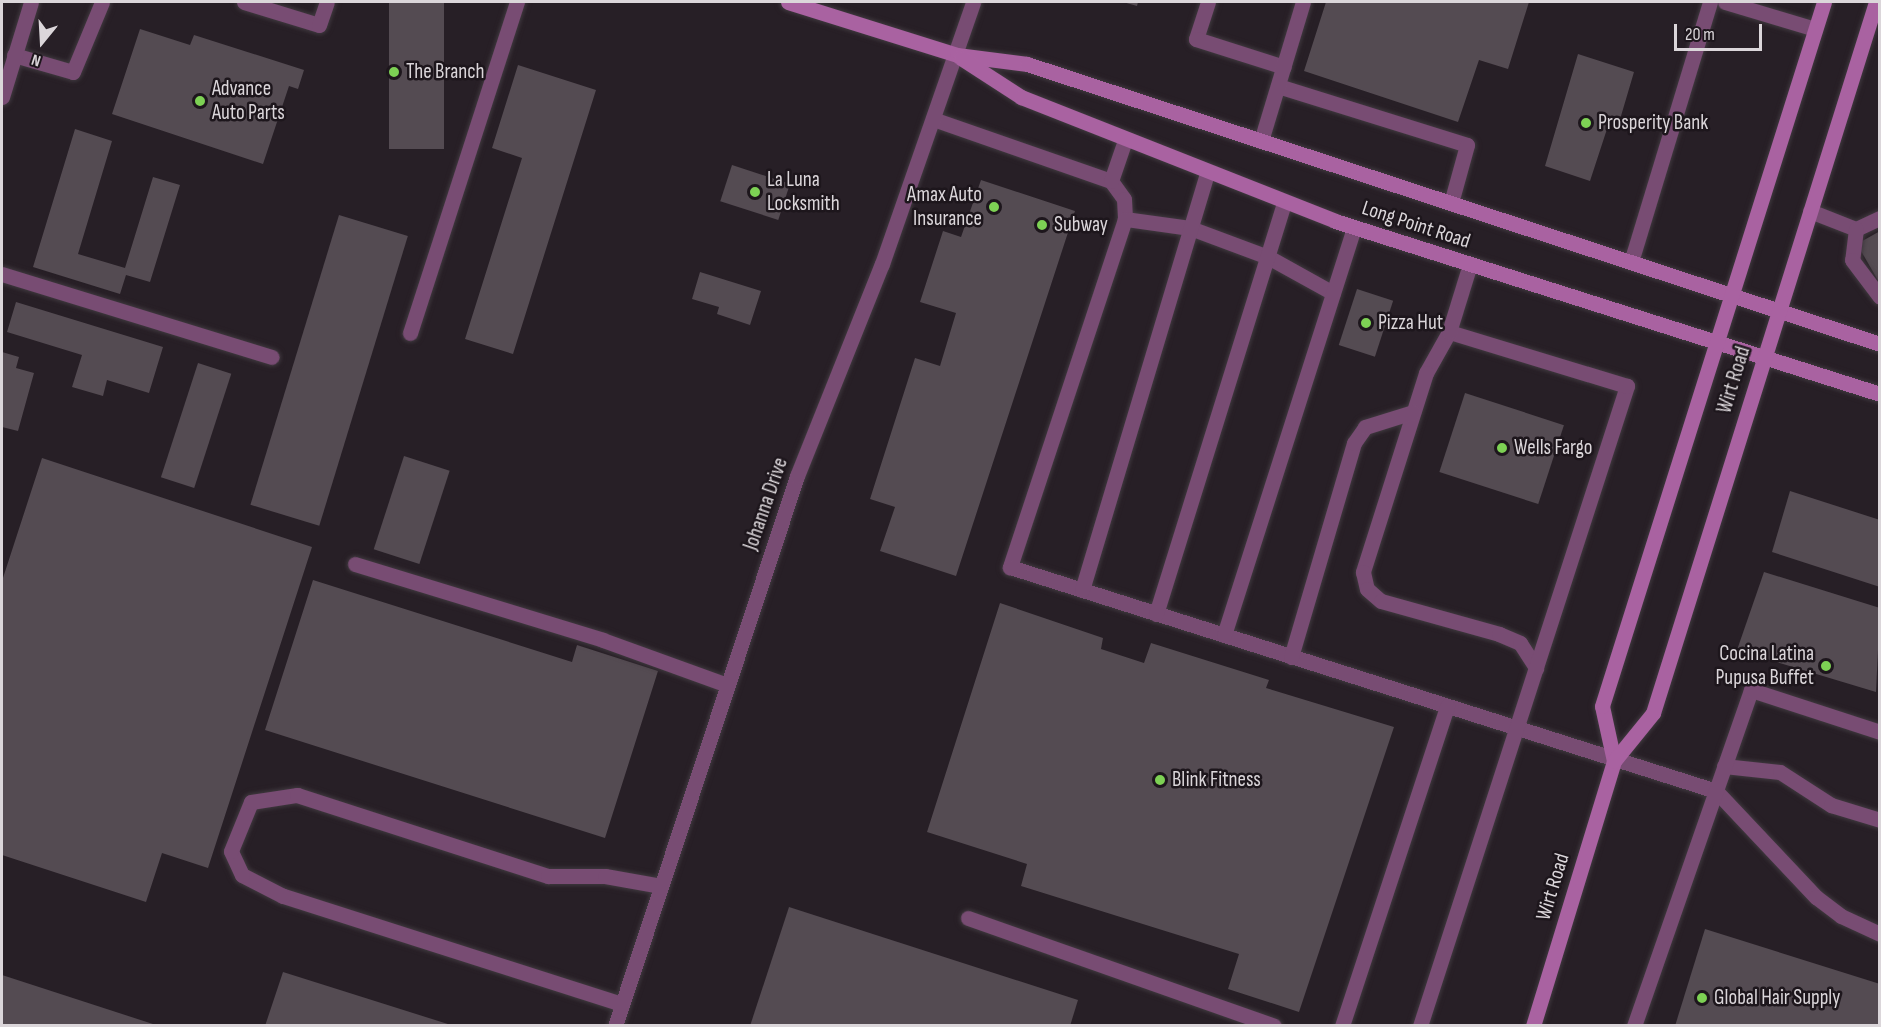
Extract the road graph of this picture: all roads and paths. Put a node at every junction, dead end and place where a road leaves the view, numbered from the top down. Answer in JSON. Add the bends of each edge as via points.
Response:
{"nodes":[{"id":1,"x":31,"y":2,"type":"edge"},
{"id":2,"x":102,"y":2,"type":"edge"},
{"id":3,"x":244,"y":2,"type":"edge"},
{"id":4,"x":327,"y":2,"type":"edge"},
{"id":5,"x":517,"y":2,"type":"edge"},
{"id":6,"x":788,"y":2,"type":"edge"},
{"id":7,"x":973,"y":2,"type":"edge"},
{"id":8,"x":1208,"y":2,"type":"edge"},
{"id":9,"x":1304,"y":2,"type":"edge"},
{"id":10,"x":1710,"y":2,"type":"edge"},
{"id":11,"x":1725,"y":2,"type":"edge"},
{"id":12,"x":1824,"y":2,"type":"edge"},
{"id":13,"x":1876,"y":2,"type":"edge"},
{"id":14,"x":1761,"y":7,"type":"edge"},
{"id":15,"x":1815,"y":29,"type":"junction"},
{"id":16,"x":14,"y":55,"type":"junction"},
{"id":17,"x":957,"y":55,"type":"junction"},
{"id":18,"x":1284,"y":67,"type":"junction"},
{"id":19,"x":1278,"y":86,"type":"junction"},
{"id":20,"x":2,"y":97,"type":"edge"},
{"id":21,"x":933,"y":119,"type":"junction"},
{"id":22,"x":1125,"y":140,"type":"junction"},
{"id":23,"x":1261,"y":141,"type":"junction"},
{"id":24,"x":1207,"y":173,"type":"junction"},
{"id":25,"x":1111,"y":181,"type":"junction"},
{"id":26,"x":1284,"y":202,"type":"junction"},
{"id":27,"x":1451,"y":203,"type":"junction"},
{"id":28,"x":1810,"y":211,"type":"junction"},
{"id":29,"x":1880,"y":218,"type":"edge"},
{"id":30,"x":1125,"y":219,"type":"junction"},
{"id":31,"x":1354,"y":227,"type":"junction"},
{"id":32,"x":1190,"y":228,"type":"junction"},
{"id":33,"x":1856,"y":229,"type":"junction"},
{"id":34,"x":1268,"y":257,"type":"junction"},
{"id":35,"x":1631,"y":262,"type":"junction"},
{"id":36,"x":1470,"y":264,"type":"junction"},
{"id":37,"x":2,"y":274,"type":"edge"},
{"id":38,"x":1333,"y":293,"type":"junction"},
{"id":39,"x":1730,"y":295,"type":"junction"},
{"id":40,"x":1880,"y":297,"type":"edge"},
{"id":41,"x":1778,"y":310,"type":"junction"},
{"id":42,"x":1449,"y":332,"type":"junction"},
{"id":43,"x":410,"y":333,"type":"dead end"},
{"id":44,"x":1715,"y":342,"type":"junction"},
{"id":45,"x":1880,"y":344,"type":"edge"},
{"id":46,"x":272,"y":357,"type":"dead end"},
{"id":47,"x":1764,"y":357,"type":"junction"},
{"id":48,"x":1880,"y":394,"type":"edge"},
{"id":49,"x":1413,"y":412,"type":"junction"},
{"id":50,"x":355,"y":564,"type":"dead end"},
{"id":51,"x":1082,"y":590,"type":"junction"},
{"id":52,"x":1156,"y":614,"type":"junction"},
{"id":53,"x":1224,"y":635,"type":"junction"},
{"id":54,"x":1291,"y":657,"type":"junction"},
{"id":55,"x":1536,"y":668,"type":"junction"},
{"id":56,"x":727,"y":685,"type":"junction"},
{"id":57,"x":1447,"y":706,"type":"junction"},
{"id":58,"x":1516,"y":728,"type":"junction"},
{"id":59,"x":1880,"y":732,"type":"edge"},
{"id":60,"x":1614,"y":761,"type":"junction"},
{"id":61,"x":1724,"y":766,"type":"junction"},
{"id":62,"x":1716,"y":791,"type":"junction"},
{"id":63,"x":1880,"y":820,"type":"edge"},
{"id":64,"x":661,"y":886,"type":"junction"},
{"id":65,"x":968,"y":918,"type":"dead end"},
{"id":66,"x":1880,"y":934,"type":"edge"},
{"id":67,"x":622,"y":1004,"type":"junction"},
{"id":68,"x":618,"y":1025,"type":"edge"},
{"id":69,"x":1274,"y":1026,"type":"edge"},
{"id":70,"x":1342,"y":1026,"type":"edge"},
{"id":71,"x":1420,"y":1026,"type":"edge"},
{"id":72,"x":1533,"y":1026,"type":"edge"},
{"id":73,"x":1634,"y":1026,"type":"edge"}],
"edges":[{"from":1,"to":16,"type":"street"},
{"from":2,"to":16,"type":"street","via":[[73,72]]},
{"from":3,"to":4,"type":"street","via":[[319,25]]},
{"from":5,"to":43,"type":"street"},
{"from":6,"to":17,"type":"main road","name":"Long Point Road"},
{"from":7,"to":17,"type":"street","name":"Johanna Drive"},
{"from":8,"to":18,"type":"street","via":[[1196,39]]},
{"from":9,"to":18,"type":"street"},
{"from":10,"to":35,"type":"street"},
{"from":11,"to":14,"type":"street"},
{"from":12,"to":15,"type":"main road","name":"Wirt Road"},
{"from":13,"to":28,"type":"main road","name":"Wirt Road"},
{"from":14,"to":15,"type":"street"},
{"from":15,"to":39,"type":"main road","name":"Wirt Road"},
{"from":16,"to":20,"type":"street"},
{"from":17,"to":21,"type":"street","name":"Johanna Drive"},
{"from":17,"to":22,"type":"main road","name":"Long Point Road","via":[[1021,98]]},
{"from":17,"to":23,"type":"main road","name":"Long Point Road","via":[[1027,64]]},
{"from":18,"to":19,"type":"street"},
{"from":19,"to":23,"type":"street"},
{"from":19,"to":27,"type":"street","via":[[1467,145]]},
{"from":21,"to":25,"type":"street"},
{"from":21,"to":56,"type":"street","name":"Johanna Drive","via":[[882,264],[797,476]]},
{"from":22,"to":24,"type":"main road","name":"Long Point Road"},
{"from":22,"to":25,"type":"street"},
{"from":23,"to":27,"type":"main road","name":"Long Point Road"},
{"from":24,"to":26,"type":"main road","name":"Long Point Road"},
{"from":24,"to":32,"type":"street"},
{"from":25,"to":30,"type":"street","via":[[1124,199]]},
{"from":26,"to":31,"type":"main road","name":"Long Point Road"},
{"from":26,"to":34,"type":"street"},
{"from":27,"to":35,"type":"main road","name":"Long Point Road"},
{"from":28,"to":33,"type":"street"},
{"from":28,"to":41,"type":"main road","name":"Wirt Road"},
{"from":29,"to":33,"type":"street"},
{"from":30,"to":32,"type":"street"},
{"from":30,"to":51,"type":"street","via":[[1010,567]]},
{"from":31,"to":36,"type":"main road","name":"Long Point Road"},
{"from":31,"to":38,"type":"street"},
{"from":32,"to":34,"type":"street"},
{"from":32,"to":51,"type":"street"},
{"from":33,"to":40,"type":"street","via":[[1852,260]]},
{"from":34,"to":38,"type":"street"},
{"from":34,"to":52,"type":"street"},
{"from":35,"to":39,"type":"main road","name":"Long Point Road"},
{"from":36,"to":42,"type":"street"},
{"from":36,"to":44,"type":"main road","name":"Long Point Road"},
{"from":37,"to":46,"type":"street"},
{"from":38,"to":53,"type":"street"},
{"from":39,"to":41,"type":"main road","name":"Long Point Road"},
{"from":39,"to":44,"type":"main road","name":"Wirt Road"},
{"from":41,"to":45,"type":"main road","name":"Long Point Road"},
{"from":41,"to":47,"type":"main road","name":"Wirt Road"},
{"from":42,"to":49,"type":"street","via":[[1426,373]]},
{"from":42,"to":55,"type":"street","via":[[1627,386]]},
{"from":44,"to":47,"type":"main road","name":"Long Point Road"},
{"from":44,"to":60,"type":"main road","name":"Wirt Road","via":[[1602,706]]},
{"from":47,"to":48,"type":"main road","name":"Long Point Road"},
{"from":47,"to":60,"type":"main road","name":"Wirt Road","via":[[1653,713]]},
{"from":49,"to":54,"type":"street","via":[[1365,427],[1354,443]]},
{"from":49,"to":55,"type":"street","via":[[1363,563],[1367,590],[1381,601],[1405,610],[1520,643]]},
{"from":50,"to":56,"type":"street","via":[[613,644]]},
{"from":51,"to":52,"type":"street"},
{"from":52,"to":53,"type":"street"},
{"from":53,"to":54,"type":"street"},
{"from":54,"to":57,"type":"street"},
{"from":55,"to":58,"type":"street"},
{"from":56,"to":64,"type":"street","name":"Johanna Drive"},
{"from":57,"to":58,"type":"street"},
{"from":57,"to":70,"type":"street"},
{"from":58,"to":60,"type":"street"},
{"from":58,"to":71,"type":"street"},
{"from":59,"to":61,"type":"street","via":[[1751,690]]},
{"from":60,"to":62,"type":"street"},
{"from":60,"to":72,"type":"main road","name":"Wirt Road"},
{"from":61,"to":62,"type":"street"},
{"from":61,"to":63,"type":"street","via":[[1780,772],[1831,805]]},
{"from":62,"to":66,"type":"street","via":[[1816,897],[1841,916]]},
{"from":62,"to":73,"type":"street"},
{"from":64,"to":67,"type":"street","name":"Johanna Drive"},
{"from":64,"to":67,"type":"street","via":[[605,876],[548,876],[297,795],[251,802],[231,851],[242,875],[283,896]]},
{"from":65,"to":69,"type":"street"},
{"from":67,"to":68,"type":"street","name":"Johanna Drive"}]}
